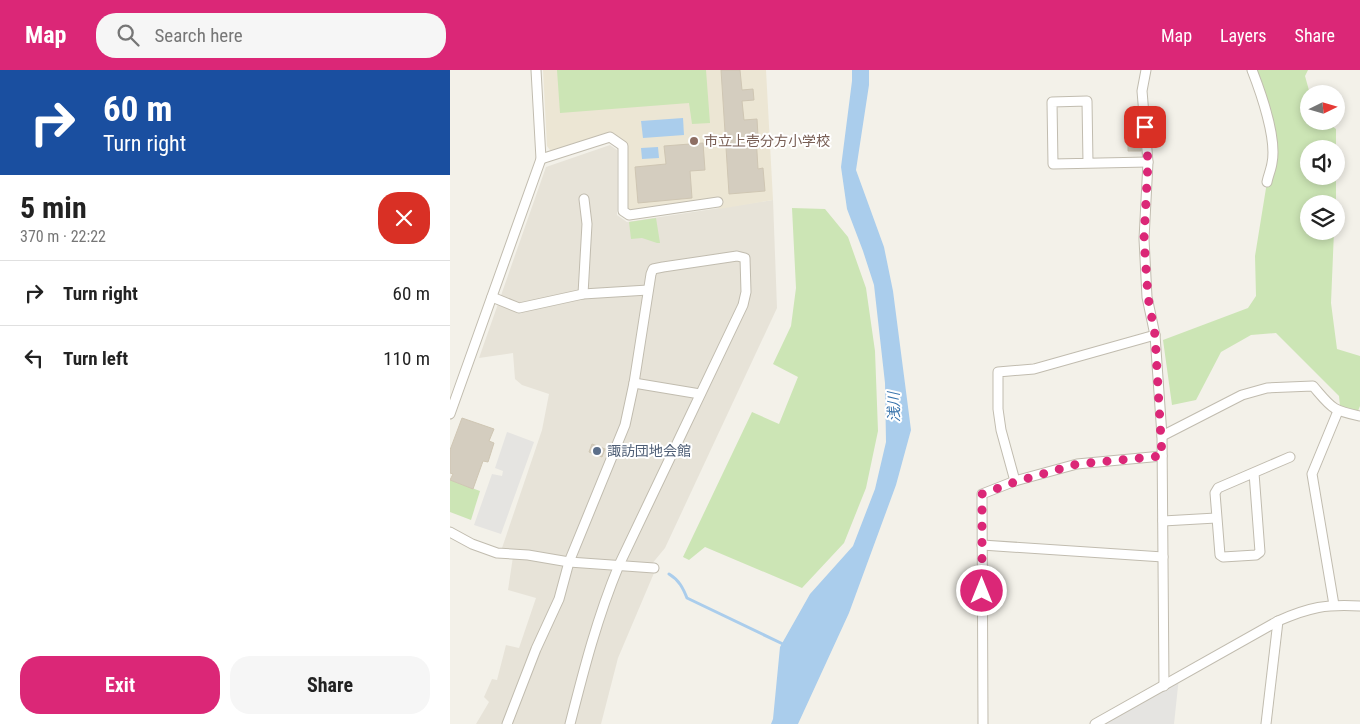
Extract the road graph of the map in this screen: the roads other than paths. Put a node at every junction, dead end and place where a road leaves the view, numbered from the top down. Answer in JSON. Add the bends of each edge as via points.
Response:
{"nodes":[{"id":1,"x":536,"y":70,"type":"edge"},
{"id":2,"x":1146,"y":70,"type":"edge"},
{"id":3,"x":1252,"y":70,"type":"edge"},
{"id":4,"x":542,"y":159,"type":"junction"},
{"id":5,"x":1148,"y":162,"type":"junction"},
{"id":6,"x":1088,"y":163,"type":"junction"},
{"id":7,"x":1266,"y":182,"type":"dead end"},
{"id":8,"x":584,"y":200,"type":"dead end"},
{"id":9,"x":718,"y":202,"type":"dead end"},
{"id":10,"x":648,"y":290,"type":"junction"},
{"id":11,"x":583,"y":294,"type":"junction"},
{"id":12,"x":492,"y":297,"type":"junction"},
{"id":13,"x":1155,"y":335,"type":"junction"},
{"id":14,"x":634,"y":384,"type":"junction"},
{"id":15,"x":700,"y":394,"type":"junction"},
{"id":16,"x":1338,"y":411,"type":"junction"},
{"id":17,"x":450,"y":414,"type":"edge"},
{"id":18,"x":1360,"y":416,"type":"edge"},
{"id":19,"x":1162,"y":436,"type":"junction"},
{"id":20,"x":1162,"y":456,"type":"junction"},
{"id":21,"x":1290,"y":457,"type":"dead end"},
{"id":22,"x":1254,"y":473,"type":"junction"},
{"id":23,"x":1015,"y":482,"type":"junction"},
{"id":24,"x":1216,"y":518,"type":"junction"},
{"id":25,"x":1164,"y":521,"type":"junction"},
{"id":26,"x":450,"y":532,"type":"edge"},
{"id":27,"x":982,"y":545,"type":"junction"},
{"id":28,"x":1164,"y":557,"type":"junction"},
{"id":29,"x":569,"y":562,"type":"junction"},
{"id":30,"x":619,"y":565,"type":"junction"},
{"id":31,"x":654,"y":568,"type":"dead end"},
{"id":32,"x":1334,"y":605,"type":"junction"},
{"id":33,"x":1360,"y":606,"type":"edge"},
{"id":34,"x":1278,"y":621,"type":"junction"},
{"id":35,"x":1164,"y":686,"type":"junction"},
{"id":36,"x":507,"y":724,"type":"edge"},
{"id":37,"x":570,"y":724,"type":"edge"},
{"id":38,"x":983,"y":724,"type":"edge"},
{"id":39,"x":1095,"y":724,"type":"edge"},
{"id":40,"x":1266,"y":724,"type":"edge"}],
"edges":[{"from":1,"to":4,"type":"street"},
{"from":2,"to":5,"type":"street","via":[[1142,91]]},
{"from":3,"to":7,"type":"street","via":[[1271,137],[1273,162]]},
{"from":4,"to":9,"type":"street","via":[[610,137],[623,146],[623,210],[628,215]]},
{"from":4,"to":12,"type":"street"},
{"from":5,"to":6,"type":"street"},
{"from":5,"to":13,"type":"street","via":[[1144,239],[1148,297]]},
{"from":6,"to":6,"type":"street","via":[[1087,102],[1052,102],[1053,164]]},
{"from":8,"to":11,"type":"street","via":[[587,224]]},
{"from":10,"to":11,"type":"street"},
{"from":10,"to":14,"type":"street"},
{"from":10,"to":15,"type":"street","via":[[653,269],[736,256],[745,258],[743,305]]},
{"from":11,"to":12,"type":"street","via":[[519,308]]},
{"from":12,"to":17,"type":"street"},
{"from":13,"to":19,"type":"street"},
{"from":13,"to":23,"type":"street","via":[[1034,369],[998,372],[1001,430]]},
{"from":14,"to":15,"type":"street"},
{"from":14,"to":29,"type":"street","via":[[625,425]]},
{"from":15,"to":30,"type":"street"},
{"from":16,"to":18,"type":"street"},
{"from":16,"to":19,"type":"street","via":[[1313,386],[1267,388],[1242,395]]},
{"from":16,"to":32,"type":"street","via":[[1312,474]]},
{"from":19,"to":20,"type":"street"},
{"from":20,"to":23,"type":"street","via":[[1077,464]]},
{"from":20,"to":25,"type":"street"},
{"from":21,"to":22,"type":"street"},
{"from":22,"to":24,"type":"street","via":[[1218,488],[1214,494]]},
{"from":22,"to":24,"type":"street","via":[[1260,552],[1256,555],[1220,555]]},
{"from":23,"to":27,"type":"street","via":[[982,494]]},
{"from":24,"to":25,"type":"street"},
{"from":25,"to":28,"type":"street"},
{"from":26,"to":29,"type":"street","via":[[497,553]]},
{"from":27,"to":28,"type":"street"},
{"from":27,"to":38,"type":"street"},
{"from":28,"to":35,"type":"street"},
{"from":29,"to":30,"type":"street"},
{"from":29,"to":36,"type":"street","via":[[559,599]]},
{"from":30,"to":31,"type":"street"},
{"from":30,"to":37,"type":"street","via":[[604,600]]},
{"from":32,"to":33,"type":"street"},
{"from":32,"to":34,"type":"street","via":[[1320,606]]},
{"from":34,"to":35,"type":"street"},
{"from":34,"to":40,"type":"street"},
{"from":35,"to":39,"type":"street"}]}
